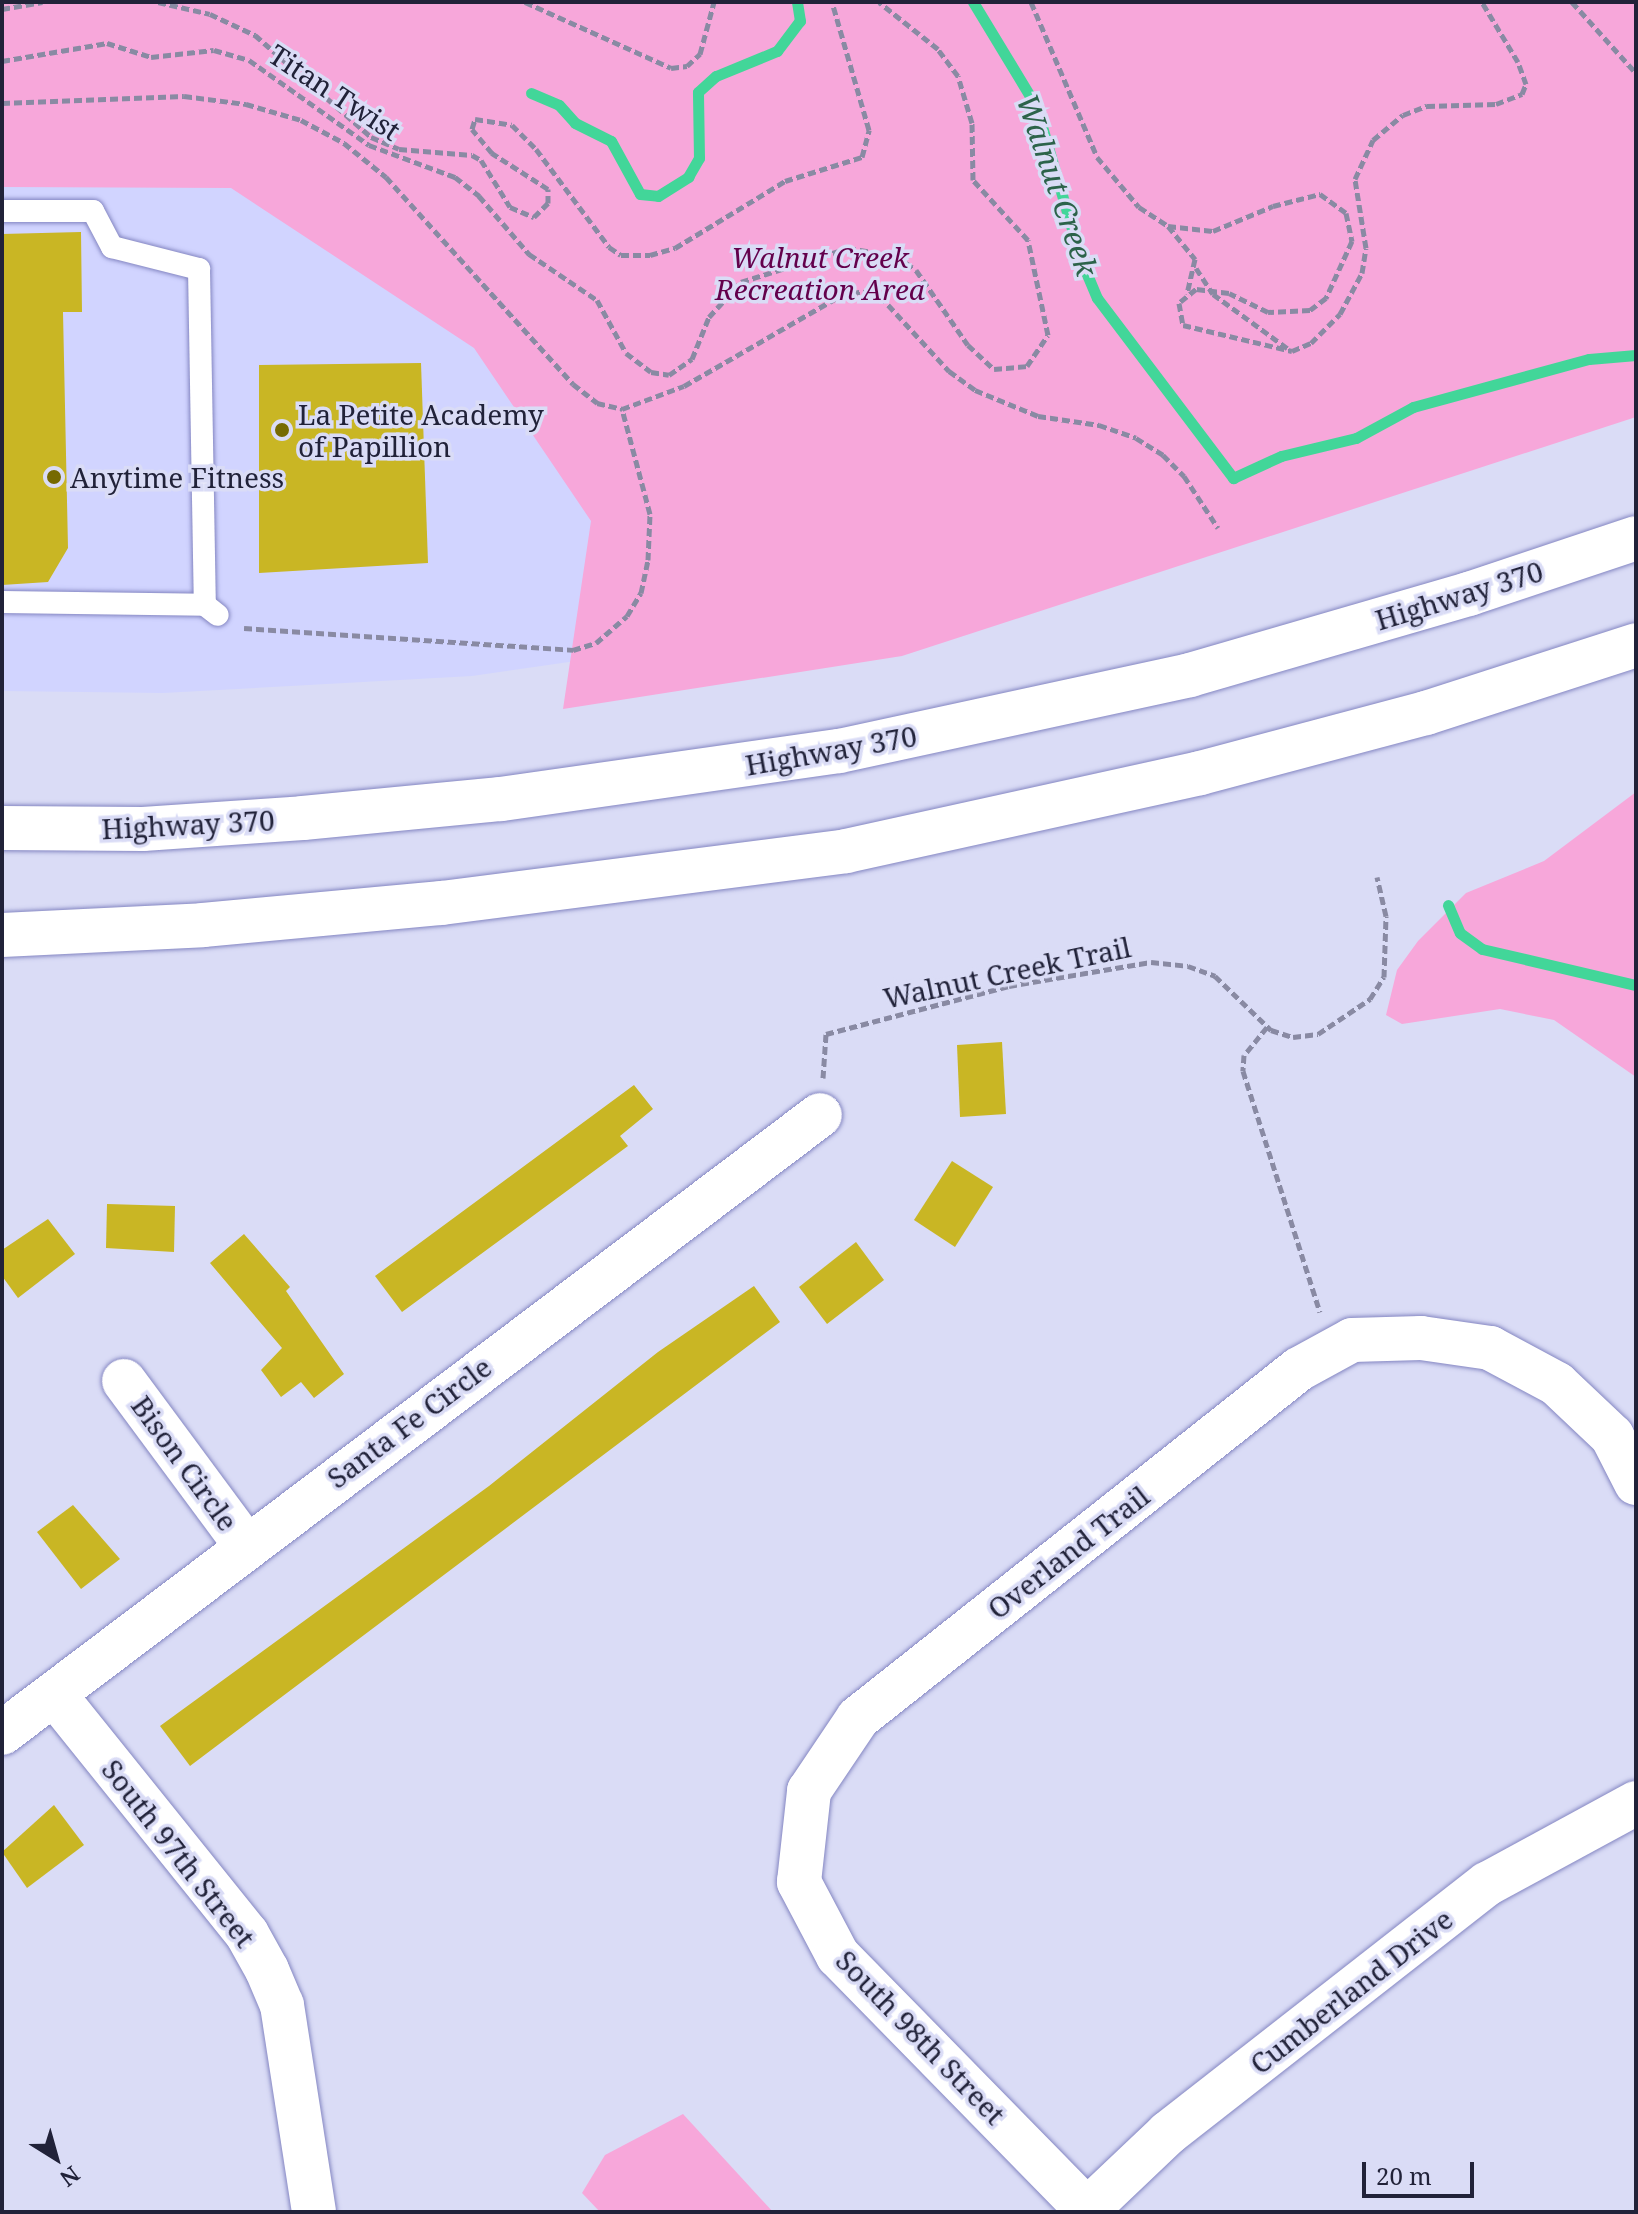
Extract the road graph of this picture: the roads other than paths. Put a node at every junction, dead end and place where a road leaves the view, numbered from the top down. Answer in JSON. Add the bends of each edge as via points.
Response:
{"nodes":[{"id":1,"x":2,"y":211,"type":"edge"},
{"id":2,"x":1636,"y":538,"type":"edge"},
{"id":3,"x":2,"y":602,"type":"edge"},
{"id":4,"x":1636,"y":645,"type":"edge"},
{"id":5,"x":2,"y":828,"type":"edge"},
{"id":6,"x":143,"y":829,"type":"junction"},
{"id":7,"x":2,"y":855,"type":"edge"},
{"id":8,"x":2,"y":935,"type":"edge"},
{"id":9,"x":820,"y":1115,"type":"dead end"},
{"id":10,"x":124,"y":1381,"type":"dead end"},
{"id":11,"x":1636,"y":1483,"type":"edge"},
{"id":12,"x":246,"y":1546,"type":"junction"},
{"id":13,"x":54,"y":1694,"type":"junction"},
{"id":14,"x":2,"y":1733,"type":"edge"},
{"id":15,"x":809,"y":1791,"type":"joint"},
{"id":16,"x":1636,"y":1803,"type":"edge"},
{"id":17,"x":1088,"y":2211,"type":"edge"},
{"id":18,"x":314,"y":2212,"type":"edge"}],
"edges":[{"from":1,"to":3,"type":"lane","via":[[93,211],[112,247],[199,269],[211,610]]},
{"from":2,"to":6,"type":"main road","name":"Highway 370","via":[[1469,594],[1190,675],[839,751],[501,799]]},
{"from":4,"to":8,"type":"main road","via":[[1426,713],[1200,773],[846,851],[442,903],[203,925]]},
{"from":5,"to":6,"type":"main road","name":"Highway 370"},
{"from":6,"to":7,"type":"main road"},
{"from":9,"to":12,"type":"main road","name":"Santa Fe Circle"},
{"from":10,"to":12,"type":"main road","name":"Bison Circle"},
{"from":11,"to":15,"type":"main road","name":"Overland Trail","via":[[1612,1436],[1557,1384],[1490,1348],[1421,1338],[1342,1346],[1267,1393],[858,1718]]},
{"from":12,"to":13,"type":"main road","name":"Santa Fe Circle"},
{"from":13,"to":14,"type":"main road","name":"Santa Fe Circle"},
{"from":13,"to":18,"type":"main road","name":"South 97th Street","via":[[247,1934],[267,1970],[282,2005]]},
{"from":15,"to":17,"type":"main road","name":"South 98th Street","via":[[799,1882],[838,1956]]},
{"from":16,"to":17,"type":"main road","name":"Cumberland Drive","via":[[1487,1884],[1168,2133]]}]}
